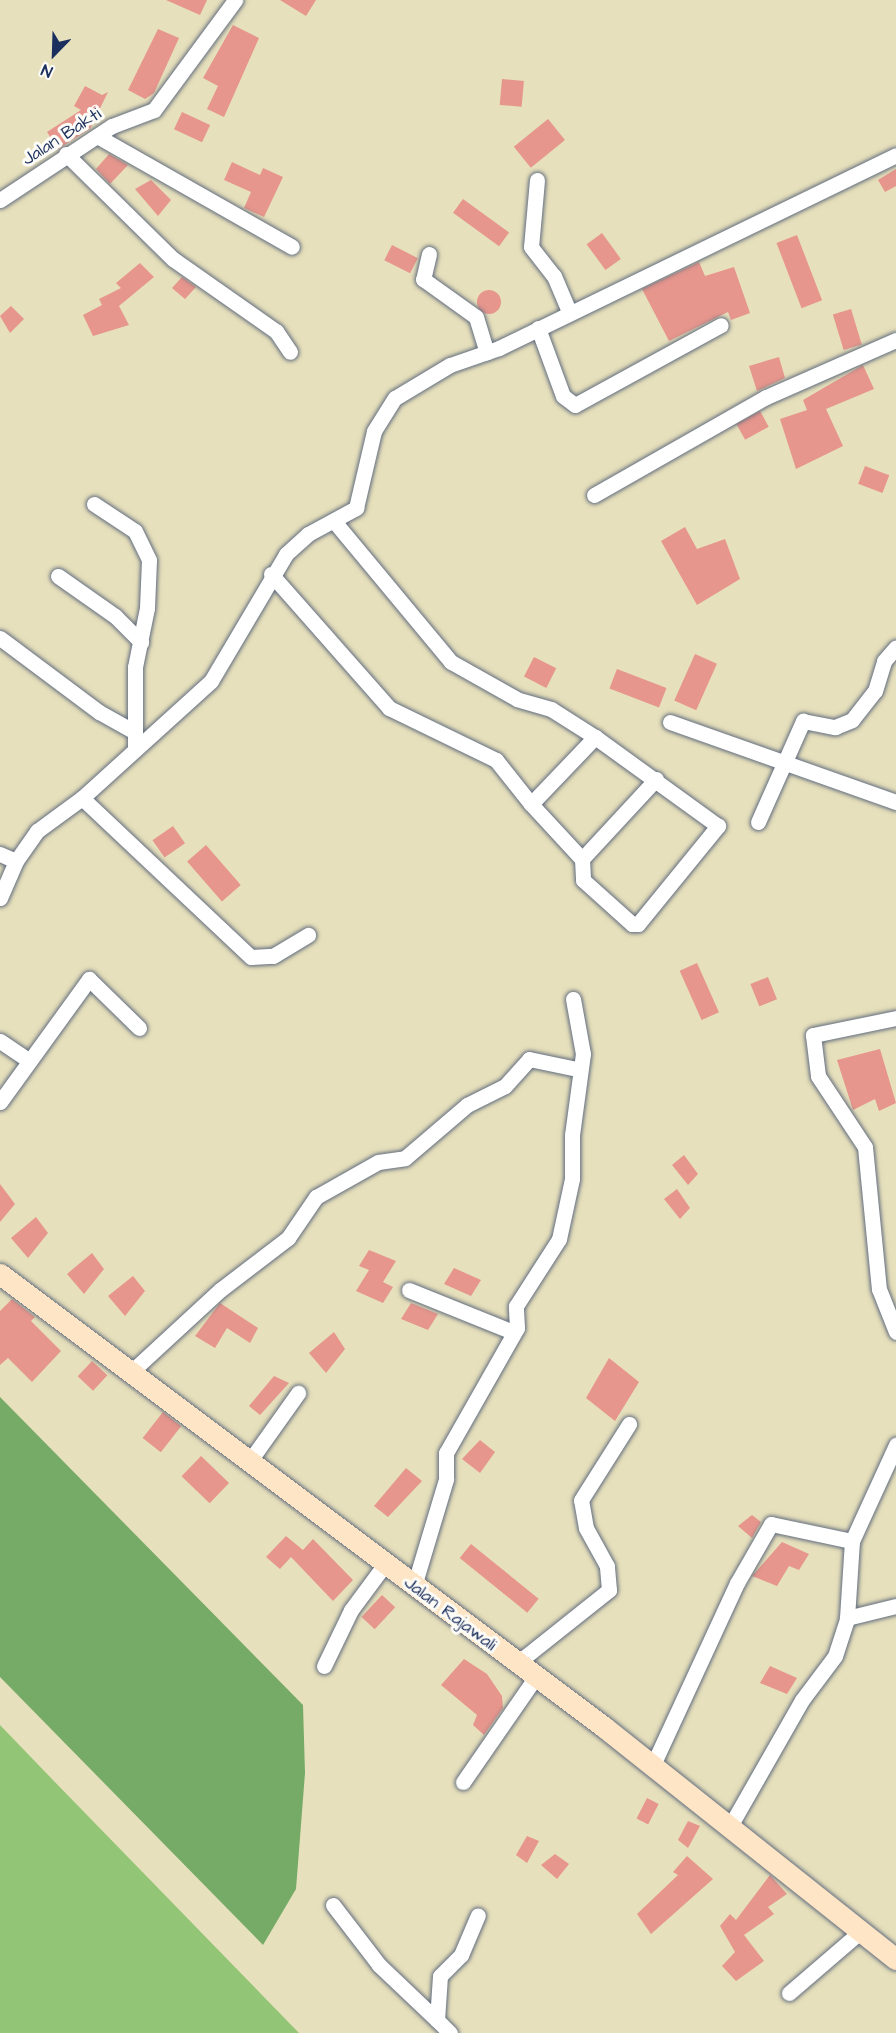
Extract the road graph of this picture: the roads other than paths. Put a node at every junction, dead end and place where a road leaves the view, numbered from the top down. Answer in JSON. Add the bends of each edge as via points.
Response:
{"nodes":[{"id":1,"x":235,"y":0,"type":"edge"},
{"id":2,"x":97,"y":136,"type":"junction"},
{"id":3,"x":66,"y":154,"type":"junction"},
{"id":4,"x":896,"y":155,"type":"edge"},
{"id":5,"x":537,"y":180,"type":"dead end"},
{"id":6,"x":0,"y":200,"type":"edge"},
{"id":7,"x":292,"y":247,"type":"dead end"},
{"id":8,"x":429,"y":254,"type":"dead end"},
{"id":9,"x":569,"y":311,"type":"junction"},
{"id":10,"x":722,"y":325,"type":"dead end"},
{"id":11,"x":538,"y":328,"type":"junction"},
{"id":12,"x":896,"y":340,"type":"edge"},
{"id":13,"x":290,"y":352,"type":"dead end"},
{"id":14,"x":487,"y":352,"type":"junction"},
{"id":15,"x":594,"y":495,"type":"dead end"},
{"id":16,"x":94,"y":504,"type":"dead end"},
{"id":17,"x":334,"y":521,"type":"junction"},
{"id":18,"x":271,"y":574,"type":"junction"},
{"id":19,"x":58,"y":576,"type":"dead end"},
{"id":20,"x":0,"y":638,"type":"edge"},
{"id":21,"x":141,"y":642,"type":"junction"},
{"id":22,"x":896,"y":647,"type":"edge"},
{"id":23,"x":670,"y":722,"type":"dead end"},
{"id":24,"x":135,"y":732,"type":"junction"},
{"id":25,"x":595,"y":737,"type":"junction"},
{"id":26,"x":135,"y":749,"type":"junction"},
{"id":27,"x":782,"y":759,"type":"junction"},
{"id":28,"x":656,"y":779,"type":"junction"},
{"id":29,"x":82,"y":798,"type":"junction"},
{"id":30,"x":896,"y":802,"type":"edge"},
{"id":31,"x":531,"y":804,"type":"junction"},
{"id":32,"x":758,"y":822,"type":"dead end"},
{"id":33,"x":0,"y":854,"type":"edge"},
{"id":34,"x":582,"y":859,"type":"junction"},
{"id":35,"x":15,"y":861,"type":"junction"},
{"id":36,"x":0,"y":898,"type":"edge"},
{"id":37,"x":309,"y":935,"type":"dead end"},
{"id":38,"x":573,"y":999,"type":"dead end"},
{"id":39,"x":896,"y":1018,"type":"edge"},
{"id":40,"x":139,"y":1028,"type":"dead end"},
{"id":41,"x":0,"y":1041,"type":"edge"},
{"id":42,"x":28,"y":1060,"type":"junction"},
{"id":43,"x":577,"y":1069,"type":"junction"},
{"id":44,"x":0,"y":1102,"type":"edge"},
{"id":45,"x":0,"y":1274,"type":"edge"},
{"id":46,"x":409,"y":1290,"type":"dead end"},
{"id":47,"x":513,"y":1332,"type":"junction"},
{"id":48,"x":896,"y":1332,"type":"edge"},
{"id":49,"x":131,"y":1372,"type":"junction"},
{"id":50,"x":298,"y":1394,"type":"dead end"},
{"id":51,"x":629,"y":1424,"type":"dead end"},
{"id":52,"x":896,"y":1445,"type":"edge"},
{"id":53,"x":249,"y":1462,"type":"junction"},
{"id":54,"x":852,"y":1540,"type":"junction"},
{"id":55,"x":385,"y":1564,"type":"junction"},
{"id":56,"x":414,"y":1586,"type":"junction"},
{"id":57,"x":896,"y":1606,"type":"edge"},
{"id":58,"x":847,"y":1618,"type":"junction"},
{"id":59,"x":516,"y":1664,"type":"junction"},
{"id":60,"x":324,"y":1666,"type":"dead end"},
{"id":61,"x":535,"y":1678,"type":"junction"},
{"id":62,"x":652,"y":1767,"type":"junction"},
{"id":63,"x":463,"y":1782,"type":"dead end"},
{"id":64,"x":729,"y":1828,"type":"junction"},
{"id":65,"x":333,"y":1905,"type":"dead end"},
{"id":66,"x":478,"y":1916,"type":"dead end"},
{"id":67,"x":861,"y":1931,"type":"junction"},
{"id":68,"x":896,"y":1959,"type":"edge"},
{"id":69,"x":789,"y":1994,"type":"dead end"},
{"id":70,"x":437,"y":2020,"type":"junction"},
{"id":71,"x":450,"y":2033,"type":"edge"}],
"edges":[{"from":1,"to":2,"type":"street","name":"Jalan Bakti","via":[[154,110]]},
{"from":2,"to":3,"type":"street","name":"Jalan Bakti"},
{"from":2,"to":7,"type":"street"},
{"from":3,"to":6,"type":"street","name":"Jalan Bakti"},
{"from":3,"to":13,"type":"street","via":[[173,259],[276,331]]},
{"from":4,"to":9,"type":"street"},
{"from":5,"to":9,"type":"street","via":[[531,246],[554,276]]},
{"from":8,"to":14,"type":"street","via":[[423,279],[476,317]]},
{"from":9,"to":11,"type":"street"},
{"from":10,"to":11,"type":"street","via":[[575,405],[563,396]]},
{"from":11,"to":14,"type":"street"},
{"from":12,"to":15,"type":"street","via":[[766,398]]},
{"from":14,"to":17,"type":"street","via":[[450,365],[395,398],[374,431],[356,508]]},
{"from":16,"to":21,"type":"street","via":[[135,531],[149,560]]},
{"from":17,"to":18,"type":"street","via":[[308,534]]},
{"from":17,"to":25,"type":"street","via":[[451,662],[517,699],[551,709]]},
{"from":18,"to":26,"type":"street","via":[[212,681]]},
{"from":18,"to":31,"type":"street","via":[[389,708],[496,760]]},
{"from":19,"to":21,"type":"street","via":[[116,615]]},
{"from":20,"to":24,"type":"street","via":[[99,712]]},
{"from":21,"to":24,"type":"street"},
{"from":22,"to":27,"type":"street","via":[[884,661],[875,691],[852,720],[836,726],[803,721]]},
{"from":23,"to":27,"type":"street"},
{"from":24,"to":26,"type":"street"},
{"from":25,"to":28,"type":"street"},
{"from":25,"to":31,"type":"street"},
{"from":26,"to":29,"type":"street"},
{"from":27,"to":30,"type":"street"},
{"from":27,"to":32,"type":"street"},
{"from":28,"to":34,"type":"street"},
{"from":28,"to":34,"type":"street","via":[[718,826],[715,837],[638,924],[632,924],[583,880]]},
{"from":29,"to":35,"type":"street","via":[[38,831]]},
{"from":29,"to":37,"type":"street","via":[[243,952],[273,956]]},
{"from":31,"to":34,"type":"street"},
{"from":33,"to":35,"type":"street"},
{"from":35,"to":36,"type":"street"},
{"from":38,"to":43,"type":"street","via":[[583,1054]]},
{"from":39,"to":48,"type":"street","via":[[813,1035],[818,1076],[865,1147],[879,1289]]},
{"from":40,"to":42,"type":"street","via":[[89,979]]},
{"from":41,"to":42,"type":"street"},
{"from":42,"to":44,"type":"street"},
{"from":43,"to":47,"type":"street","via":[[572,1179],[559,1239],[516,1306]]},
{"from":43,"to":49,"type":"street","via":[[529,1059],[505,1086],[467,1105],[405,1158],[378,1162],[316,1197],[288,1238],[220,1290]]},
{"from":45,"to":49,"type":"street","name":"Jalan Rajawali"},
{"from":46,"to":47,"type":"street"},
{"from":47,"to":56,"type":"street","via":[[446,1453],[446,1479]]},
{"from":49,"to":53,"type":"street","name":"Jalan Rajawali"},
{"from":50,"to":53,"type":"street"},
{"from":51,"to":59,"type":"street","via":[[581,1500],[586,1528],[608,1566],[609,1590]]},
{"from":52,"to":54,"type":"street"},
{"from":53,"to":55,"type":"street","name":"Jalan Rajawali"},
{"from":54,"to":58,"type":"street"},
{"from":54,"to":62,"type":"street","via":[[771,1524],[737,1583]]},
{"from":55,"to":56,"type":"street","name":"Jalan Rajawali"},
{"from":55,"to":60,"type":"street","via":[[351,1610]]},
{"from":56,"to":59,"type":"street","name":"Jalan Rajawali"},
{"from":57,"to":58,"type":"street"},
{"from":58,"to":64,"type":"street","via":[[835,1656],[802,1700]]},
{"from":59,"to":61,"type":"street","name":"Jalan Rajawali"},
{"from":61,"to":62,"type":"street","name":"Jalan Rajawali"},
{"from":61,"to":63,"type":"street"},
{"from":62,"to":64,"type":"street","name":"Jalan Rajawali"},
{"from":64,"to":67,"type":"street","name":"Jalan Rajawali"},
{"from":65,"to":70,"type":"street","via":[[379,1965]]},
{"from":66,"to":70,"type":"street","via":[[461,1955],[440,1976]]},
{"from":67,"to":68,"type":"street","name":"Jalan Rajawali"},
{"from":67,"to":69,"type":"street"},
{"from":70,"to":71,"type":"street"}]}
